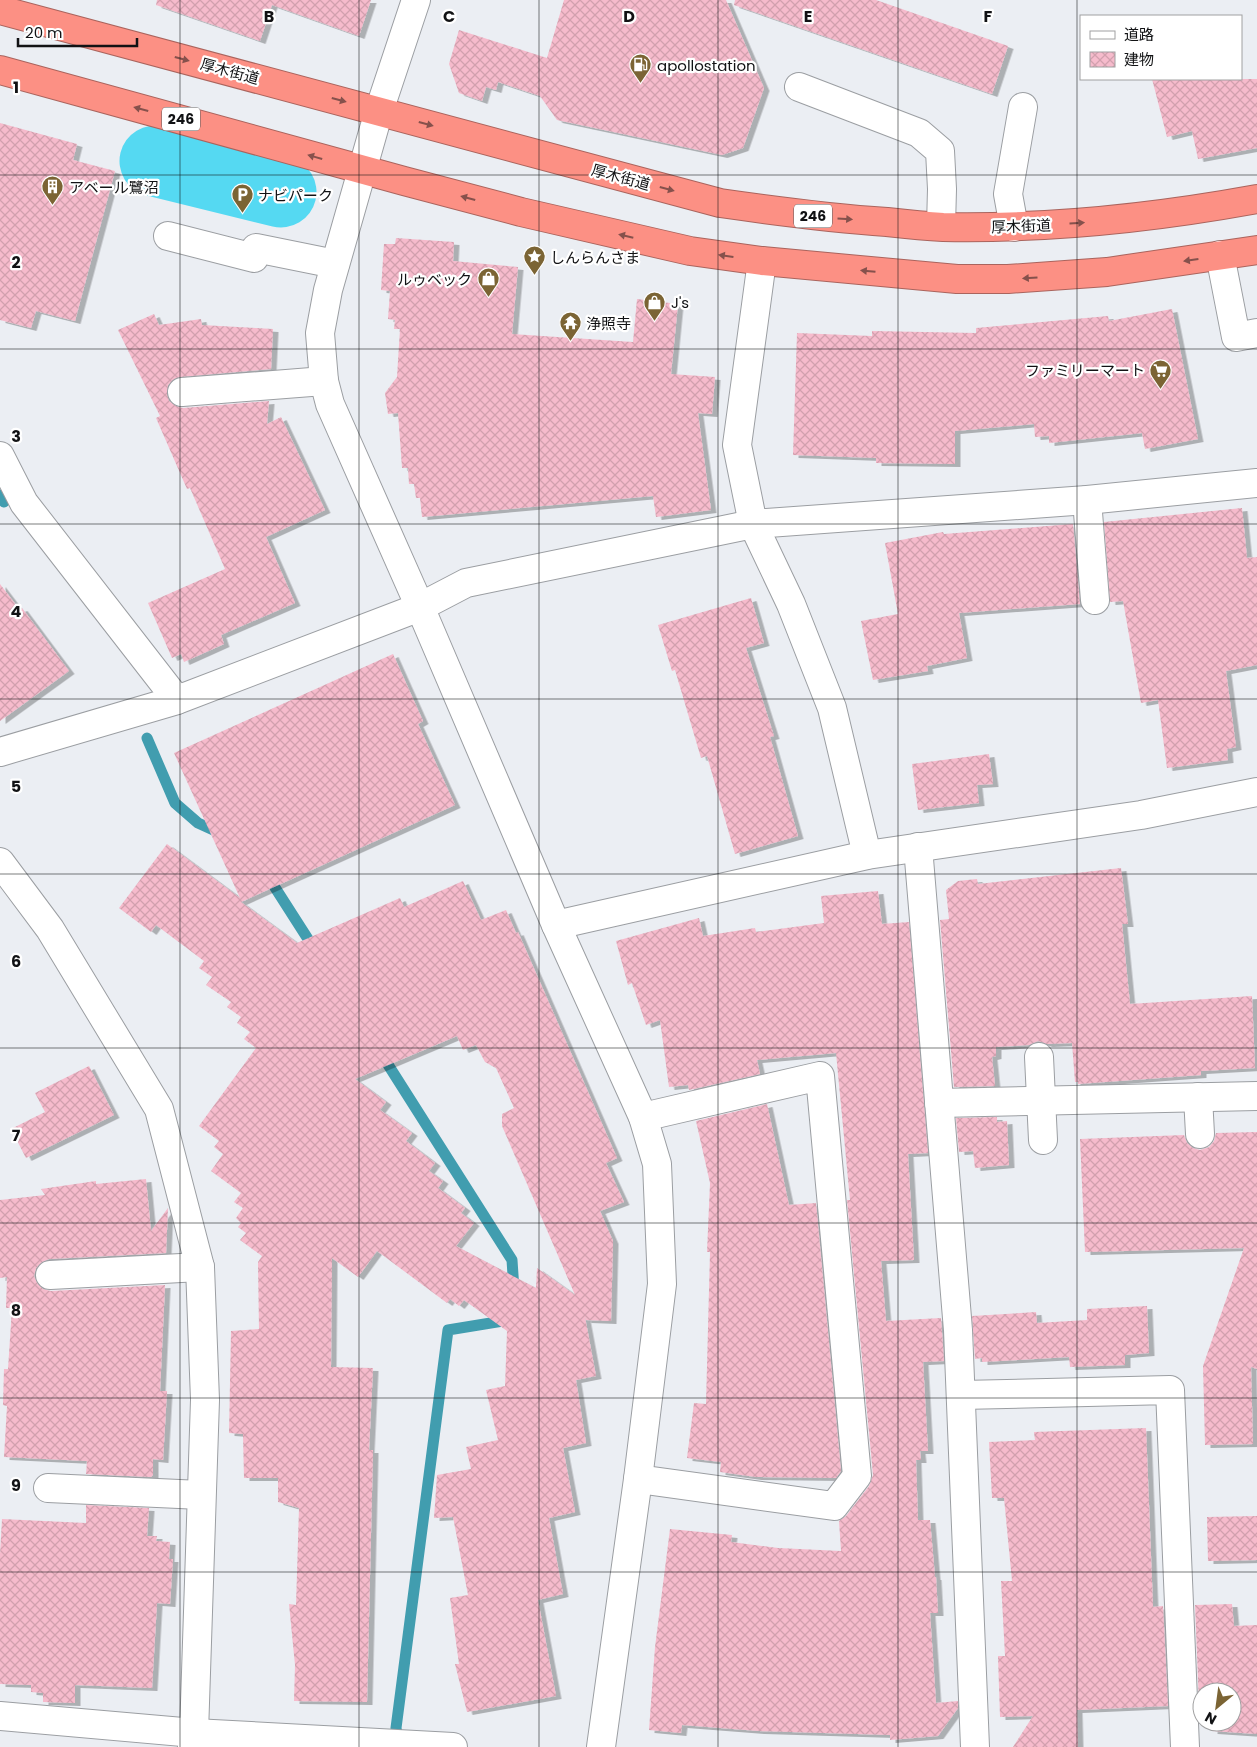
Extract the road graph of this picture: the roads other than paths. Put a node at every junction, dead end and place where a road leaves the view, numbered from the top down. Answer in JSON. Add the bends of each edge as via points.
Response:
{"nodes":[{"id":1,"x":416,"y":0,"type":"edge"},
{"id":2,"x":0,"y":10,"type":"edge"},
{"id":3,"x":0,"y":70,"type":"edge"},
{"id":4,"x":799,"y":87,"type":"dead end"},
{"id":5,"x":1023,"y":107,"type":"dead end"},
{"id":6,"x":379,"y":111,"type":"junction"},
{"id":7,"x":362,"y":170,"type":"junction"},
{"id":8,"x":1257,"y":199,"type":"edge"},
{"id":9,"x":941,"y":226,"type":"junction"},
{"id":10,"x":1014,"y":227,"type":"junction"},
{"id":11,"x":168,"y":236,"type":"dead end"},
{"id":12,"x":1257,"y":250,"type":"edge"},
{"id":13,"x":1220,"y":256,"type":"junction"},
{"id":14,"x":762,"y":261,"type":"junction"},
{"id":15,"x":335,"y":264,"type":"junction"},
{"id":16,"x":1257,"y":333,"type":"edge"},
{"id":17,"x":324,"y":381,"type":"junction"},
{"id":18,"x":182,"y":392,"type":"dead end"},
{"id":19,"x":0,"y":456,"type":"edge"},
{"id":20,"x":1257,"y":483,"type":"edge"},
{"id":21,"x":1086,"y":500,"type":"junction"},
{"id":22,"x":753,"y":524,"type":"junction"},
{"id":23,"x":1095,"y":600,"type":"dead end"},
{"id":24,"x":420,"y":607,"type":"junction"},
{"id":25,"x":176,"y":700,"type":"junction"},
{"id":26,"x":0,"y":752,"type":"edge"},
{"id":27,"x":1257,"y":792,"type":"edge"},
{"id":28,"x":918,"y":847,"type":"junction"},
{"id":29,"x":866,"y":855,"type":"junction"},
{"id":30,"x":0,"y":862,"type":"edge"},
{"id":31,"x":556,"y":925,"type":"junction"},
{"id":32,"x":1039,"y":1057,"type":"dead end"},
{"id":33,"x":1257,"y":1096,"type":"edge"},
{"id":34,"x":1198,"y":1097,"type":"junction"},
{"id":35,"x":1040,"y":1101,"type":"junction"},
{"id":36,"x":939,"y":1103,"type":"junction"},
{"id":37,"x":643,"y":1117,"type":"junction"},
{"id":38,"x":1200,"y":1134,"type":"dead end"},
{"id":39,"x":1043,"y":1140,"type":"dead end"},
{"id":40,"x":200,"y":1267,"type":"junction"},
{"id":41,"x":50,"y":1275,"type":"dead end"},
{"id":42,"x":961,"y":1395,"type":"junction"},
{"id":43,"x":638,"y":1479,"type":"junction"},
{"id":44,"x":48,"y":1488,"type":"dead end"},
{"id":45,"x":201,"y":1494,"type":"junction"},
{"id":46,"x":0,"y":1716,"type":"edge"},
{"id":47,"x":193,"y":1740,"type":"edge"},
{"id":48,"x":454,"y":1747,"type":"edge"},
{"id":49,"x":601,"y":1747,"type":"edge"},
{"id":50,"x":975,"y":1747,"type":"edge"},
{"id":51,"x":1185,"y":1747,"type":"edge"}],
"edges":[{"from":1,"to":6,"type":"street"},
{"from":2,"to":6,"type":"highway","name":"厚木街道","number":"246","one_way":true},
{"from":7,"to":3,"type":"highway","number":"246","one_way":true},
{"from":4,"to":9,"type":"street","via":[[919,133],[940,151]]},
{"from":5,"to":10,"type":"street","via":[[1008,194]]},
{"from":6,"to":7,"type":"street"},
{"from":6,"to":9,"type":"highway","name":"厚木街道","number":"246","one_way":true,"via":[[720,203],[817,217]]},
{"from":14,"to":7,"type":"highway","number":"246","one_way":true,"via":[[681,249],[521,212]]},
{"from":7,"to":15,"type":"street"},
{"from":10,"to":8,"type":"highway","name":"厚木街道","number":"246","one_way":true,"via":[[1192,211]]},
{"from":9,"to":10,"type":"highway","name":"厚木街道","number":"246"},
{"from":11,"to":15,"type":"street","via":[[254,258],[256,248]]},
{"from":12,"to":13,"type":"highway","number":"246"},
{"from":13,"to":14,"type":"highway","number":"246","one_way":true,"via":[[1107,272],[1008,280],[957,279]]},
{"from":13,"to":16,"type":"street","via":[[1236,337]]},
{"from":14,"to":22,"type":"street","via":[[738,445]]},
{"from":15,"to":17,"type":"street","via":[[320,333]]},
{"from":17,"to":18,"type":"street"},
{"from":17,"to":24,"type":"street","via":[[330,404]]},
{"from":19,"to":25,"type":"street","via":[[24,503]]},
{"from":20,"to":21,"type":"street"},
{"from":21,"to":22,"type":"street"},
{"from":21,"to":23,"type":"street"},
{"from":22,"to":24,"type":"street","via":[[466,583]]},
{"from":22,"to":29,"type":"street","via":[[791,604],[832,708]]},
{"from":24,"to":25,"type":"street"},
{"from":24,"to":31,"type":"street"},
{"from":25,"to":26,"type":"street"},
{"from":27,"to":28,"type":"street","via":[[1141,816]]},
{"from":28,"to":29,"type":"street"},
{"from":28,"to":36,"type":"street"},
{"from":29,"to":31,"type":"street"},
{"from":30,"to":40,"type":"street","via":[[50,929],[159,1109]]},
{"from":31,"to":37,"type":"street"},
{"from":32,"to":35,"type":"street"},
{"from":33,"to":34,"type":"street"},
{"from":34,"to":35,"type":"street"},
{"from":34,"to":38,"type":"street"},
{"from":35,"to":36,"type":"street"},
{"from":35,"to":39,"type":"street"},
{"from":36,"to":42,"type":"street"},
{"from":37,"to":43,"type":"street","via":[[657,1164],[662,1284]]},
{"from":37,"to":43,"type":"street","via":[[820,1076],[857,1476],[834,1506]]},
{"from":40,"to":41,"type":"street"},
{"from":40,"to":45,"type":"street","via":[[205,1400]]},
{"from":42,"to":50,"type":"street"},
{"from":42,"to":51,"type":"street","via":[[1170,1390]]},
{"from":43,"to":49,"type":"street"},
{"from":44,"to":45,"type":"street"},
{"from":45,"to":47,"type":"street"},
{"from":46,"to":47,"type":"street"},
{"from":47,"to":48,"type":"street"}]}
